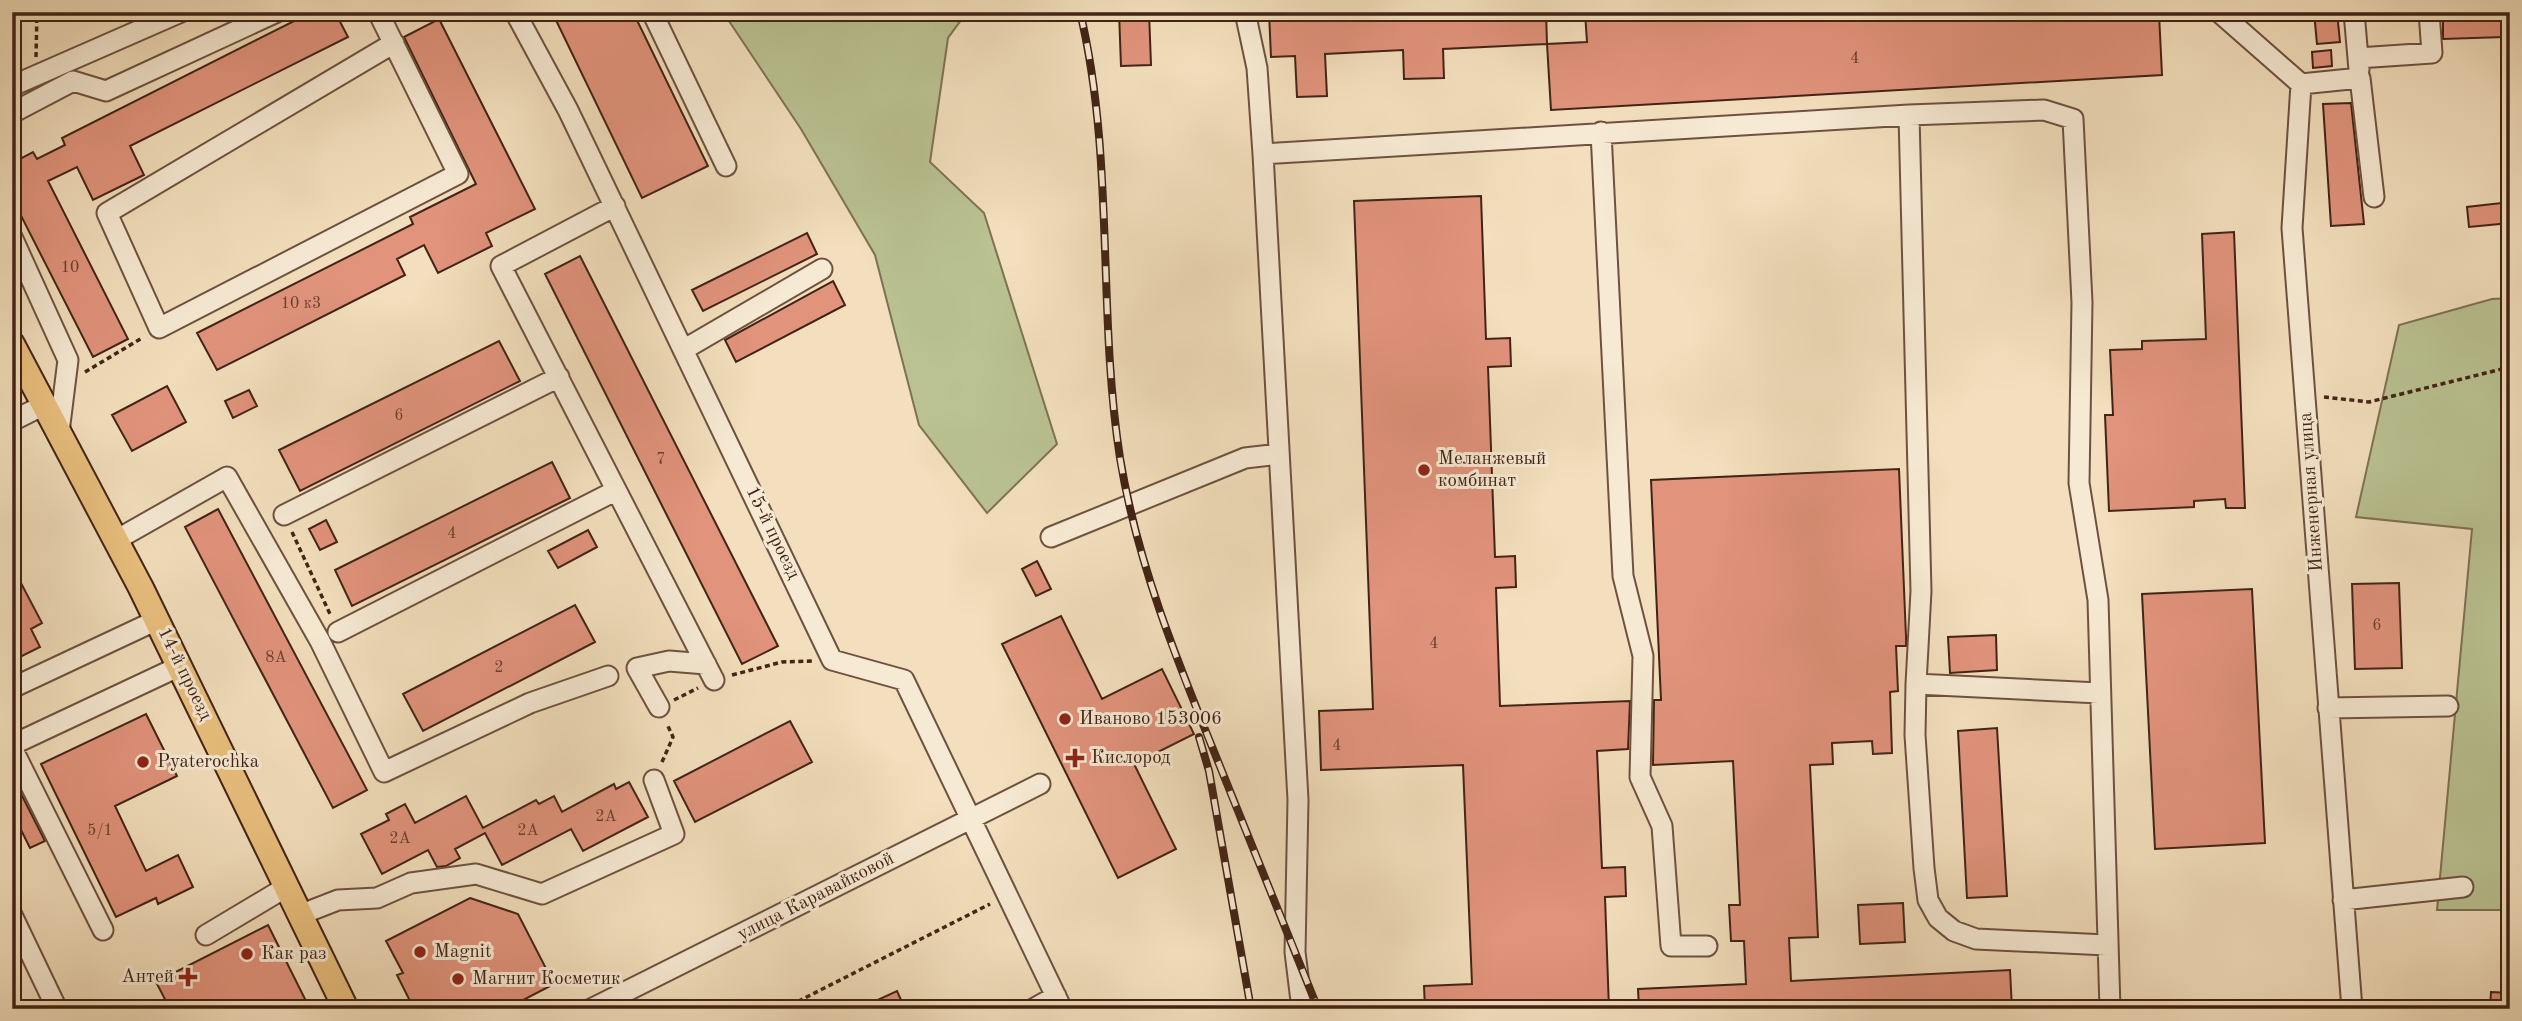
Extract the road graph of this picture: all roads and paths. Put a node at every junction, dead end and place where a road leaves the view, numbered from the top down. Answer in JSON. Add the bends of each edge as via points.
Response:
{"nodes":[{"id":1,"x":37,"y":12,"type":"edge"},
{"id":2,"x":181,"y":12,"type":"edge"},
{"id":3,"x":277,"y":12,"type":"edge"},
{"id":4,"x":378,"y":12,"type":"edge"},
{"id":5,"x":515,"y":12,"type":"edge"},
{"id":6,"x":652,"y":12,"type":"edge"},
{"id":7,"x":1244,"y":12,"type":"edge"},
{"id":8,"x":2219,"y":12,"type":"edge"},
{"id":9,"x":2354,"y":12,"type":"edge"},
{"id":10,"x":2429,"y":12,"type":"edge"},
{"id":11,"x":394,"y":43,"type":"junction"},
{"id":12,"x":2359,"y":68,"type":"junction"},
{"id":13,"x":36,"y":76,"type":"junction"},
{"id":14,"x":2301,"y":84,"type":"junction"},
{"id":15,"x":12,"y":86,"type":"edge"},
{"id":16,"x":12,"y":113,"type":"edge"},
{"id":17,"x":1909,"y":115,"type":"junction"},
{"id":18,"x":1601,"y":132,"type":"junction"},
{"id":19,"x":1263,"y":154,"type":"junction"},
{"id":20,"x":726,"y":166,"type":"dead end"},
{"id":21,"x":2374,"y":197,"type":"dead end"},
{"id":22,"x":615,"y":206,"type":"junction"},
{"id":23,"x":12,"y":237,"type":"edge"},
{"id":24,"x":822,"y":269,"type":"dead end"},
{"id":25,"x":159,"y":328,"type":"junction"},
{"id":26,"x":12,"y":344,"type":"edge"},
{"id":27,"x":683,"y":350,"type":"junction"},
{"id":28,"x":2510,"y":367,"type":"edge"},
{"id":29,"x":559,"y":377,"type":"junction"},
{"id":30,"x":65,"y":384,"type":"junction"},
{"id":31,"x":2305,"y":395,"type":"junction"},
{"id":32,"x":44,"y":405,"type":"junction"},
{"id":33,"x":12,"y":421,"type":"edge"},
{"id":34,"x":59,"y":432,"type":"junction"},
{"id":35,"x":1279,"y":454,"type":"junction"},
{"id":36,"x":615,"y":491,"type":"junction"},
{"id":37,"x":284,"y":515,"type":"joint"},
{"id":38,"x":1051,"y":537,"type":"dead end"},
{"id":39,"x":116,"y":540,"type":"junction"},
{"id":40,"x":157,"y":620,"type":"junction"},
{"id":41,"x":338,"y":632,"type":"joint"},
{"id":42,"x":832,"y":660,"type":"junction"},
{"id":43,"x":180,"y":666,"type":"junction"},
{"id":44,"x":710,"y":672,"type":"junction"},
{"id":45,"x":608,"y":676,"type":"dead end"},
{"id":46,"x":1916,"y":684,"type":"junction"},
{"id":47,"x":12,"y":688,"type":"edge"},
{"id":48,"x":2099,"y":693,"type":"junction"},
{"id":49,"x":2448,"y":706,"type":"dead end"},
{"id":50,"x":659,"y":708,"type":"dead end"},
{"id":51,"x":2328,"y":708,"type":"junction"},
{"id":52,"x":12,"y":747,"type":"edge"},
{"id":53,"x":654,"y":780,"type":"dead end"},
{"id":54,"x":1040,"y":784,"type":"dead end"},
{"id":55,"x":971,"y":820,"type":"junction"},
{"id":56,"x":288,"y":886,"type":"junction"},
{"id":57,"x":2463,"y":887,"type":"dead end"},
{"id":58,"x":1007,"y":895,"type":"junction"},
{"id":59,"x":2343,"y":900,"type":"junction"},
{"id":60,"x":302,"y":914,"type":"junction"},
{"id":61,"x":12,"y":915,"type":"edge"},
{"id":62,"x":103,"y":930,"type":"dead end"},
{"id":63,"x":206,"y":935,"type":"dead end"},
{"id":64,"x":1707,"y":946,"type":"dead end"},
{"id":65,"x":2107,"y":946,"type":"junction"},
{"id":66,"x":1059,"y":1002,"type":"edge"},
{"id":67,"x":57,"y":1009,"type":"edge"},
{"id":68,"x":346,"y":1009,"type":"edge"},
{"id":69,"x":591,"y":1009,"type":"edge"},
{"id":70,"x":783,"y":1009,"type":"edge"},
{"id":71,"x":1033,"y":1009,"type":"edge"},
{"id":72,"x":1302,"y":1009,"type":"edge"},
{"id":73,"x":2110,"y":1009,"type":"edge"},
{"id":74,"x":2351,"y":1009,"type":"edge"}],
"edges":[{"from":1,"to":13,"type":"path"},
{"from":2,"to":13,"type":"street"},
{"from":3,"to":16,"type":"street","via":[[106,91],[73,81]]},
{"from":4,"to":11,"type":"street"},
{"from":5,"to":22,"type":"street","name":"15-й проезд"},
{"from":6,"to":20,"type":"street"},
{"from":7,"to":19,"type":"street","via":[[1257,68]]},
{"from":8,"to":14,"type":"street"},
{"from":9,"to":12,"type":"street"},
{"from":10,"to":12,"type":"street","via":[[2432,53]]},
{"from":11,"to":25,"type":"street","via":[[107,213]]},
{"from":11,"to":25,"type":"street","via":[[458,174]]},
{"from":12,"to":14,"type":"street"},
{"from":12,"to":21,"type":"street"},
{"from":13,"to":15,"type":"street"},
{"from":14,"to":31,"type":"street","name":"Инженерная улица","via":[[2292,228]]},
{"from":17,"to":18,"type":"street"},
{"from":17,"to":46,"type":"street","via":[[1921,592]]},
{"from":17,"to":48,"type":"street","via":[[2044,110],[2073,118],[2082,302],[2079,483],[2098,600]]},
{"from":18,"to":19,"type":"street"},
{"from":18,"to":64,"type":"street","via":[[1623,576],[1643,656],[1640,777],[1661,827],[1671,946]]},
{"from":19,"to":35,"type":"street"},
{"from":22,"to":27,"type":"street","name":"15-й проезд"},
{"from":22,"to":29,"type":"street","via":[[501,266]]},
{"from":23,"to":30,"type":"street","via":[[68,360]]},
{"from":24,"to":27,"type":"street"},
{"from":25,"to":30,"type":"path"},
{"from":26,"to":32,"type":"main road","name":"14-й проезд"},
{"from":27,"to":42,"type":"street","name":"15-й проезд"},
{"from":28,"to":31,"type":"path","via":[[2369,402]]},
{"from":29,"to":36,"type":"street"},
{"from":29,"to":37,"type":"street"},
{"from":30,"to":34,"type":"street"},
{"from":31,"to":51,"type":"street","name":"Инженерная улица"},
{"from":32,"to":33,"type":"street"},
{"from":32,"to":34,"type":"main road","name":"14-й проезд"},
{"from":34,"to":39,"type":"main road","name":"14-й проезд"},
{"from":35,"to":38,"type":"street","via":[[1245,458]]},
{"from":35,"to":72,"type":"street","via":[[1298,800],[1295,952]]},
{"from":36,"to":41,"type":"street"},
{"from":36,"to":44,"type":"street"},
{"from":37,"to":41,"type":"path"},
{"from":39,"to":40,"type":"main road","name":"14-й проезд"},
{"from":39,"to":45,"type":"street","via":[[227,477],[320,641],[384,772],[530,703]]},
{"from":40,"to":43,"type":"main road","name":"14-й проезд"},
{"from":40,"to":47,"type":"street"},
{"from":42,"to":44,"type":"path"},
{"from":42,"to":55,"type":"street","via":[[904,680]]},
{"from":43,"to":52,"type":"street"},
{"from":43,"to":56,"type":"main road","name":"14-й проезд"},
{"from":44,"to":50,"type":"street","via":[[669,661],[637,668]]},
{"from":46,"to":48,"type":"street"},
{"from":46,"to":65,"type":"street","via":[[1924,869],[1928,900],[1938,918],[1954,932],[1976,939]]},
{"from":48,"to":65,"type":"street"},
{"from":49,"to":51,"type":"street"},
{"from":51,"to":59,"type":"street","name":"Инженерная улица"},
{"from":52,"to":62,"type":"street"},
{"from":53,"to":60,"type":"street","via":[[674,834],[542,894],[476,874],[411,883],[377,898],[338,900]]},
{"from":54,"to":55,"type":"street","name":"улица Каравайковой"},
{"from":55,"to":58,"type":"street"},
{"from":55,"to":69,"type":"street","name":"улица Каравайковой"},
{"from":56,"to":60,"type":"main road","name":"14-й проезд"},
{"from":56,"to":63,"type":"street"},
{"from":57,"to":59,"type":"street"},
{"from":58,"to":66,"type":"street"},
{"from":58,"to":70,"type":"path"},
{"from":59,"to":74,"type":"street","name":"Инженерная улица"},
{"from":60,"to":68,"type":"main road","name":"14-й проезд"},
{"from":61,"to":67,"type":"street"},
{"from":65,"to":73,"type":"street"},
{"from":66,"to":71,"type":"street"}]}
